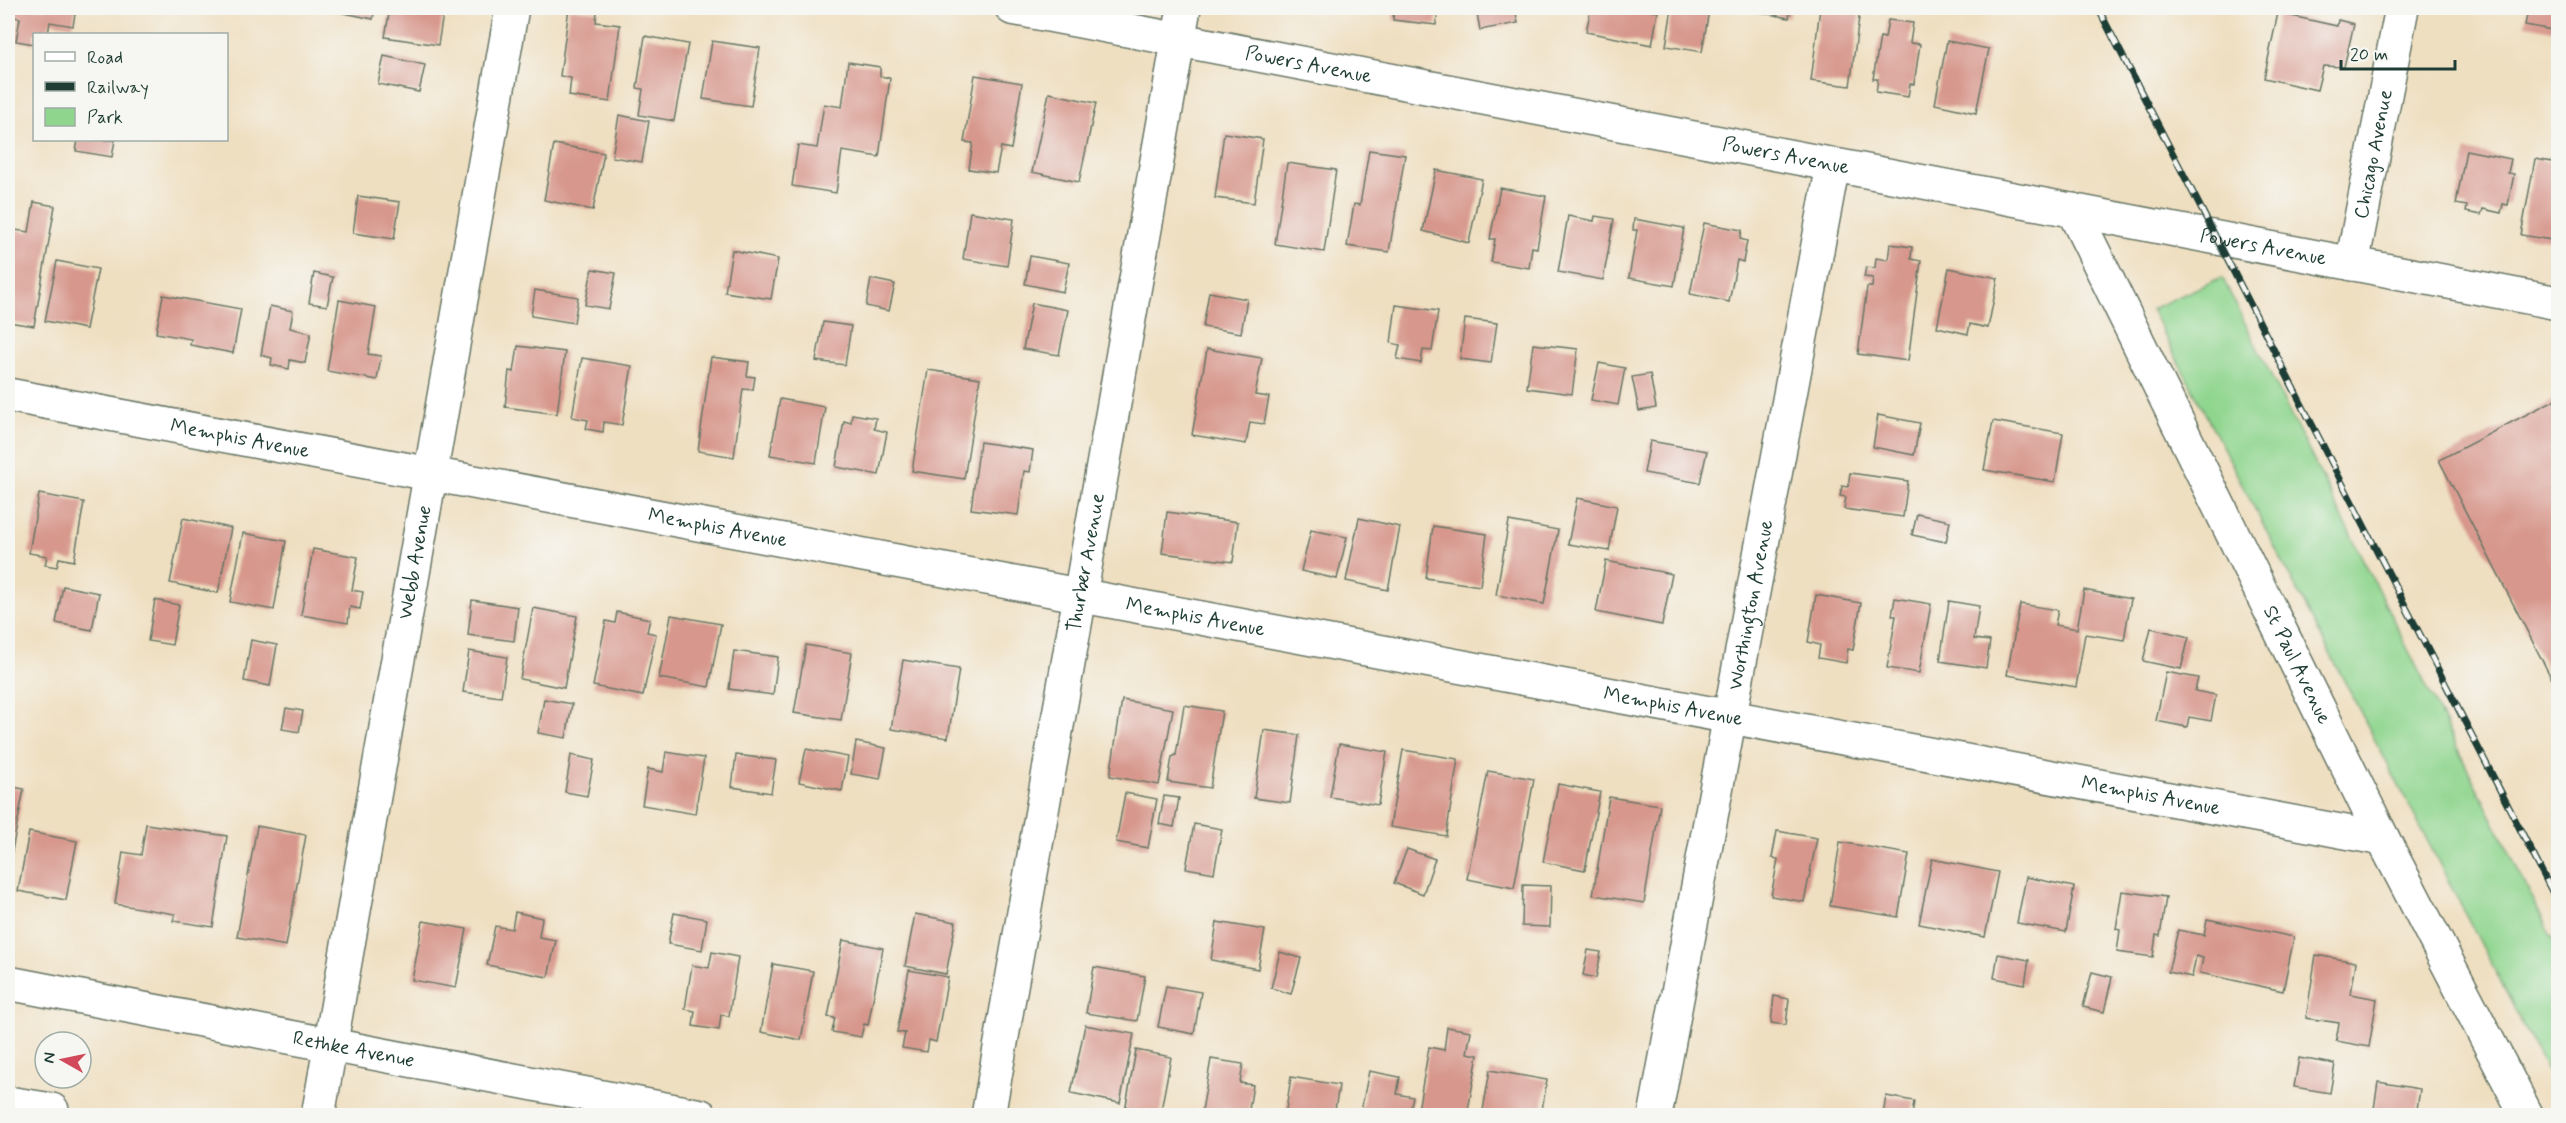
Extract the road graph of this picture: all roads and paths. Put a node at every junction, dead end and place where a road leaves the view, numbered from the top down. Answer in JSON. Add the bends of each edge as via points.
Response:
{"nodes":[{"id":1,"x":512,"y":8,"type":"edge"},
{"id":2,"x":1012,"y":8,"type":"edge"},
{"id":3,"x":1184,"y":8,"type":"edge"},
{"id":4,"x":2402,"y":8,"type":"edge"},
{"id":5,"x":1179,"y":39,"type":"junction"},
{"id":6,"x":1833,"y":165,"type":"junction"},
{"id":7,"x":2073,"y":210,"type":"junction"},
{"id":8,"x":2352,"y":264,"type":"junction"},
{"id":9,"x":2559,"y":303,"type":"edge"},
{"id":10,"x":8,"y":395,"type":"edge"},
{"id":11,"x":432,"y":475,"type":"junction"},
{"id":12,"x":1080,"y":596,"type":"junction"},
{"id":13,"x":1730,"y":717,"type":"junction"},
{"id":14,"x":2384,"y":839,"type":"junction"},
{"id":15,"x":8,"y":983,"type":"edge"},
{"id":16,"x":332,"y":1047,"type":"junction"},
{"id":17,"x":8,"y":1103,"type":"edge"},
{"id":18,"x":52,"y":1110,"type":"dead end"},
{"id":19,"x":654,"y":1111,"type":"edge"},
{"id":20,"x":318,"y":1116,"type":"edge"},
{"id":21,"x":701,"y":1116,"type":"edge"},
{"id":22,"x":988,"y":1116,"type":"edge"},
{"id":23,"x":1655,"y":1116,"type":"edge"},
{"id":24,"x":2527,"y":1116,"type":"edge"}],
"edges":[{"from":1,"to":11,"type":"street","name":"Webb Avenue"},
{"from":2,"to":5,"type":"street","name":"Powers Avenue"},
{"from":3,"to":5,"type":"street","name":"Thurber Avenue"},
{"from":4,"to":8,"type":"street","name":"Chicago Avenue"},
{"from":5,"to":6,"type":"street","name":"Powers Avenue"},
{"from":5,"to":12,"type":"street","name":"Thurber Avenue"},
{"from":6,"to":7,"type":"street","name":"Powers Avenue"},
{"from":6,"to":13,"type":"street","name":"Worthington Avenue"},
{"from":7,"to":8,"type":"street","name":"Powers Avenue"},
{"from":7,"to":14,"type":"street","name":"St Paul Avenue"},
{"from":8,"to":9,"type":"street","name":"Powers Avenue"},
{"from":10,"to":11,"type":"street","name":"Memphis Avenue"},
{"from":11,"to":12,"type":"street","name":"Memphis Avenue"},
{"from":11,"to":16,"type":"street","name":"Webb Avenue"},
{"from":12,"to":13,"type":"street","name":"Memphis Avenue"},
{"from":12,"to":22,"type":"street","name":"Thurber Avenue"},
{"from":13,"to":14,"type":"street","name":"Memphis Avenue"},
{"from":13,"to":23,"type":"street","name":"Worthington Avenue"},
{"from":14,"to":24,"type":"street","name":"St Paul Avenue"},
{"from":15,"to":16,"type":"street","name":"Rethke Avenue"},
{"from":16,"to":19,"type":"street","name":"Rethke Avenue"},
{"from":16,"to":20,"type":"street","name":"Webb Avenue"},
{"from":17,"to":18,"type":"street"},
{"from":19,"to":21,"type":"street","name":"Rethke Avenue"}]}
